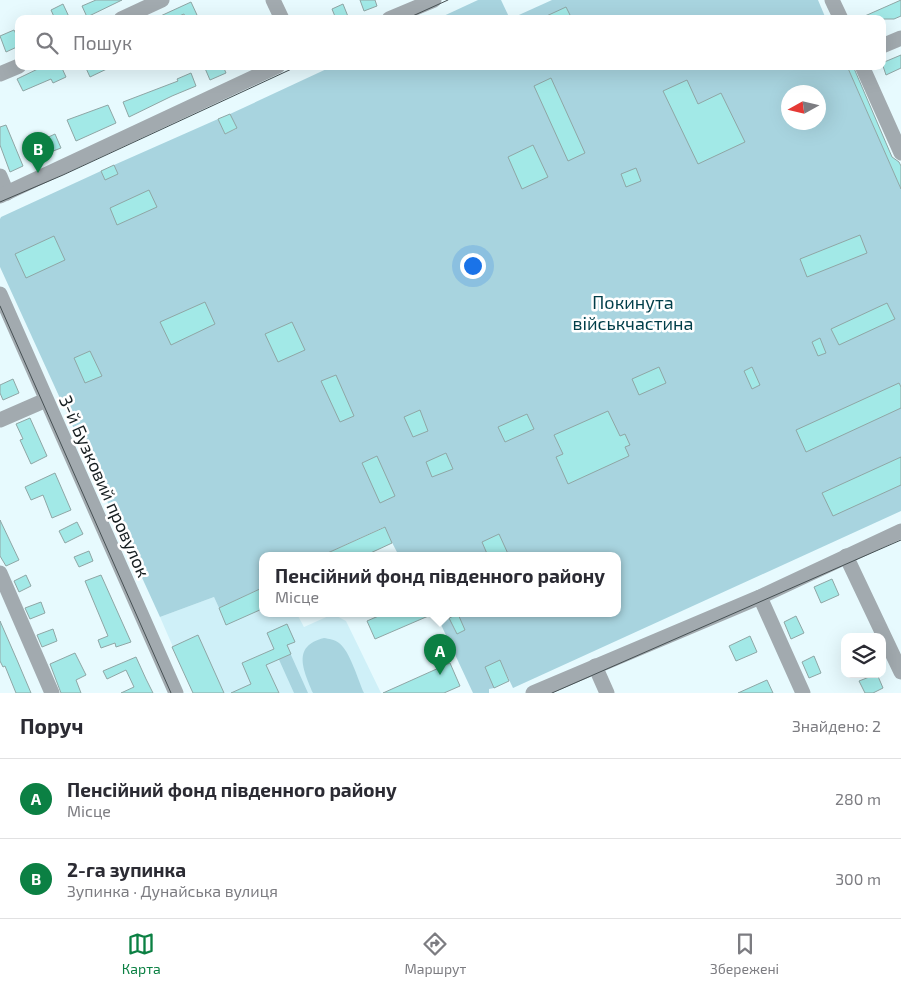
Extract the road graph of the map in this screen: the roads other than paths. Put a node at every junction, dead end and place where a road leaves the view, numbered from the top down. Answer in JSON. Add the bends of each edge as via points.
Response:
{"nodes":[{"id":1,"x":162,"y":0,"type":"edge"},
{"id":2,"x":274,"y":0,"type":"edge"},
{"id":3,"x":434,"y":0,"type":"edge"},
{"id":4,"x":832,"y":0,"type":"edge"},
{"id":5,"x":130,"y":15,"type":"edge"},
{"id":6,"x":280,"y":15,"type":"edge"},
{"id":7,"x":398,"y":15,"type":"edge"},
{"id":8,"x":839,"y":15,"type":"edge"},
{"id":9,"x":901,"y":38,"type":"edge"},
{"id":10,"x":886,"y":44,"type":"edge"},
{"id":11,"x":15,"y":68,"type":"edge"},
{"id":12,"x":269,"y":70,"type":"edge"},
{"id":13,"x":864,"y":70,"type":"edge"},
{"id":14,"x":0,"y":74,"type":"edge"},
{"id":15,"x":901,"y":152,"type":"edge"},
{"id":16,"x":0,"y":176,"type":"edge"},
{"id":17,"x":3,"y":194,"type":"edge"},
{"id":18,"x":0,"y":294,"type":"edge"},
{"id":19,"x":46,"y":400,"type":"junction"},
{"id":20,"x":0,"y":420,"type":"edge"},
{"id":21,"x":901,"y":531,"type":"edge"},
{"id":22,"x":846,"y":556,"type":"junction"},
{"id":23,"x":0,"y":573,"type":"edge"},
{"id":24,"x":760,"y":597,"type":"junction"},
{"id":25,"x":897,"y":654,"type":"edge"},
{"id":26,"x":595,"y":666,"type":"junction"},
{"id":27,"x":901,"y":672,"type":"edge"},
{"id":28,"x":52,"y":693,"type":"edge"},
{"id":29,"x":176,"y":693,"type":"edge"},
{"id":30,"x":533,"y":693,"type":"edge"},
{"id":31,"x":607,"y":693,"type":"edge"},
{"id":32,"x":802,"y":693,"type":"edge"}],
"edges":[{"from":1,"to":5,"type":"street"},
{"from":2,"to":6,"type":"street"},
{"from":3,"to":7,"type":"street"},
{"from":4,"to":8,"type":"street"},
{"from":9,"to":10,"type":"street"},
{"from":11,"to":14,"type":"street"},
{"from":12,"to":17,"type":"street"},
{"from":13,"to":15,"type":"street"},
{"from":16,"to":17,"type":"street"},
{"from":18,"to":19,"type":"street","name":"3-й Бузковий провулок"},
{"from":19,"to":20,"type":"street"},
{"from":19,"to":29,"type":"street","name":"3-й Бузковий провулок"},
{"from":21,"to":22,"type":"street"},
{"from":22,"to":24,"type":"street"},
{"from":22,"to":25,"type":"street"},
{"from":23,"to":28,"type":"street"},
{"from":24,"to":26,"type":"street"},
{"from":24,"to":32,"type":"street"},
{"from":25,"to":27,"type":"street"},
{"from":26,"to":30,"type":"street"},
{"from":26,"to":31,"type":"street"}]}
